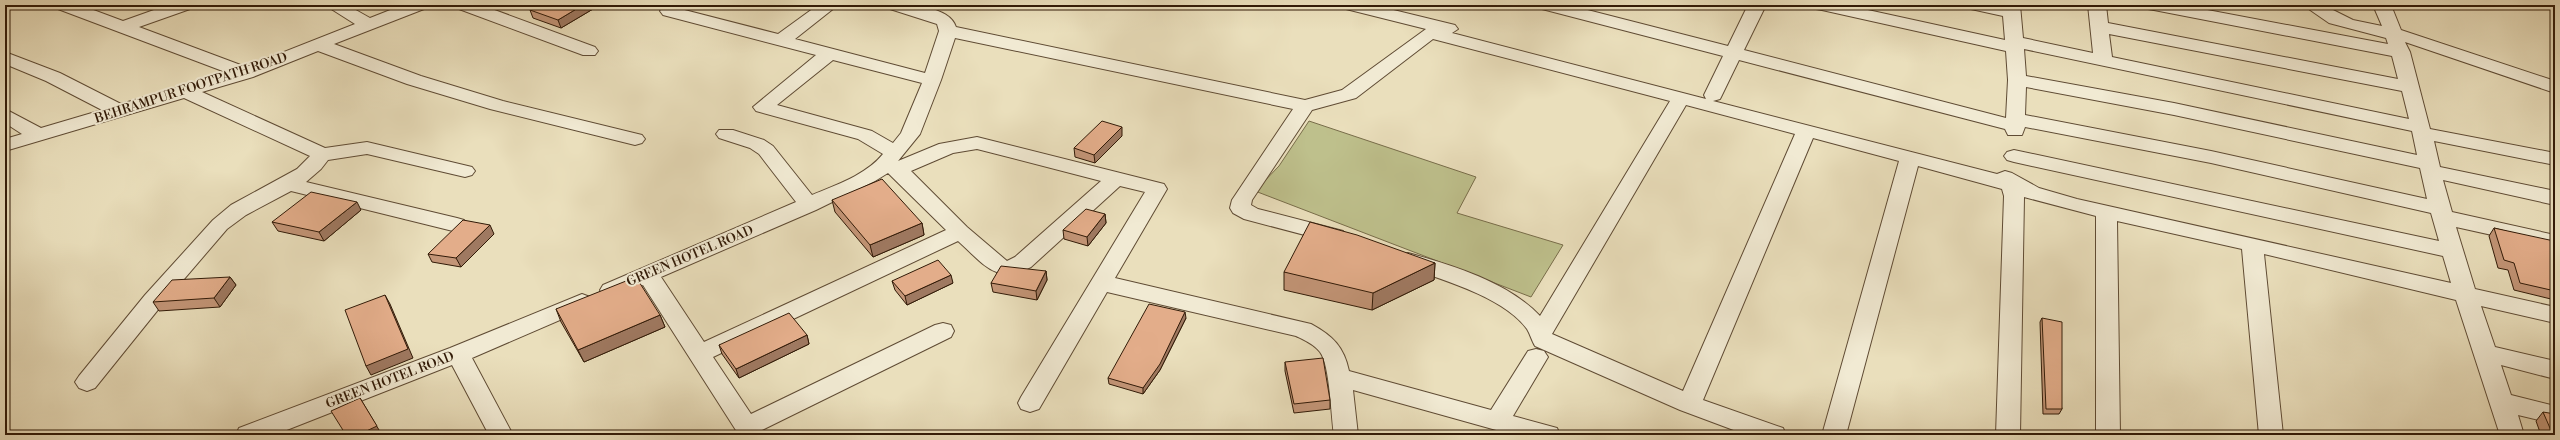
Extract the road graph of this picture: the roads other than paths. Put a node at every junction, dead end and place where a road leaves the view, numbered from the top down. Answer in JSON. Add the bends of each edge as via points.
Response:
{"nodes":[{"id":1,"x":64,"y":5,"type":"edge"},
{"id":2,"x":184,"y":5,"type":"edge"},
{"id":3,"x":334,"y":5,"type":"edge"},
{"id":4,"x":418,"y":5,"type":"edge"},
{"id":5,"x":465,"y":5,"type":"edge"},
{"id":6,"x":829,"y":5,"type":"edge"},
{"id":7,"x":896,"y":5,"type":"edge"},
{"id":8,"x":1352,"y":5,"type":"edge"},
{"id":9,"x":1548,"y":5,"type":"edge"},
{"id":10,"x":1757,"y":5,"type":"edge"},
{"id":11,"x":1822,"y":5,"type":"edge"},
{"id":12,"x":1977,"y":5,"type":"edge"},
{"id":13,"x":2097,"y":5,"type":"edge"},
{"id":14,"x":2154,"y":5,"type":"edge"},
{"id":15,"x":2312,"y":5,"type":"edge"},
{"id":16,"x":2382,"y":5,"type":"edge"},
{"id":17,"x":674,"y":8,"type":"edge"},
{"id":18,"x":2012,"y":9,"type":"edge"},
{"id":19,"x":371,"y":25,"type":"junction"},
{"id":20,"x":125,"y":26,"type":"junction"},
{"id":21,"x":2101,"y":27,"type":"junction"},
{"id":22,"x":948,"y":31,"type":"junction"},
{"id":23,"x":783,"y":39,"type":"junction"},
{"id":24,"x":2398,"y":43,"type":"junction"},
{"id":25,"x":319,"y":45,"type":"junction"},
{"id":26,"x":2015,"y":45,"type":"junction"},
{"id":27,"x":589,"y":51,"type":"dead end"},
{"id":28,"x":831,"y":52,"type":"junction"},
{"id":29,"x":1733,"y":53,"type":"junction"},
{"id":30,"x":5,"y":58,"type":"edge"},
{"id":31,"x":2103,"y":60,"type":"junction"},
{"id":32,"x":246,"y":73,"type":"junction"},
{"id":33,"x":932,"y":80,"type":"junction"},
{"id":34,"x":2017,"y":80,"type":"junction"},
{"id":35,"x":2410,"y":87,"type":"junction"},
{"id":36,"x":2555,"y":87,"type":"edge"},
{"id":37,"x":187,"y":92,"type":"junction"},
{"id":38,"x":1713,"y":96,"type":"junction"},
{"id":39,"x":1681,"y":98,"type":"junction"},
{"id":40,"x":1305,"y":106,"type":"junction"},
{"id":41,"x":121,"y":112,"type":"junction"},
{"id":42,"x":5,"y":115,"type":"edge"},
{"id":43,"x":2016,"y":122,"type":"junction"},
{"id":44,"x":2420,"y":130,"type":"junction"},
{"id":45,"x":1806,"y":131,"type":"junction"},
{"id":46,"x":726,"y":134,"type":"dead end"},
{"id":47,"x":40,"y":136,"type":"junction"},
{"id":48,"x":635,"y":139,"type":"dead end"},
{"id":49,"x":5,"y":145,"type":"edge"},
{"id":50,"x":321,"y":155,"type":"junction"},
{"id":51,"x":2014,"y":156,"type":"junction"},
{"id":52,"x":1910,"y":157,"type":"junction"},
{"id":53,"x":2555,"y":159,"type":"edge"},
{"id":54,"x":892,"y":163,"type":"junction"},
{"id":55,"x":2430,"y":167,"type":"junction"},
{"id":56,"x":465,"y":171,"type":"dead end"},
{"id":57,"x":1116,"y":179,"type":"junction"},
{"id":58,"x":2013,"y":180,"type":"junction"},
{"id":59,"x":288,"y":184,"type":"junction"},
{"id":60,"x":2555,"y":198,"type":"edge"},
{"id":61,"x":809,"y":204,"type":"junction"},
{"id":62,"x":2441,"y":212,"type":"junction"},
{"id":63,"x":2106,"y":213,"type":"junction"},
{"id":64,"x":457,"y":225,"type":"edge"},
{"id":65,"x":960,"y":232,"type":"junction"},
{"id":66,"x":1355,"y":241,"type":"edge"},
{"id":67,"x":2555,"y":242,"type":"edge"},
{"id":68,"x":2252,"y":245,"type":"junction"},
{"id":69,"x":2452,"y":251,"type":"junction"},
{"id":70,"x":1389,"y":253,"type":"edge"},
{"id":71,"x":648,"y":275,"type":"junction"},
{"id":72,"x":1101,"y":284,"type":"junction"},
{"id":73,"x":2466,"y":295,"type":"junction"},
{"id":74,"x":2555,"y":315,"type":"edge"},
{"id":75,"x":943,"y":331,"type":"dead end"},
{"id":76,"x":1542,"y":332,"type":"junction"},
{"id":77,"x":2486,"y":353,"type":"junction"},
{"id":78,"x":458,"y":354,"type":"junction"},
{"id":79,"x":699,"y":354,"type":"junction"},
{"id":80,"x":1536,"y":357,"type":"dead end"},
{"id":81,"x":2555,"y":370,"type":"edge"},
{"id":82,"x":1338,"y":377,"type":"junction"},
{"id":83,"x":87,"y":382,"type":"dead end"},
{"id":84,"x":2502,"y":402,"type":"junction"},
{"id":85,"x":1030,"y":403,"type":"dead end"},
{"id":86,"x":1689,"y":404,"type":"junction"},
{"id":87,"x":2555,"y":415,"type":"edge"},
{"id":88,"x":1497,"y":421,"type":"junction"},
{"id":89,"x":749,"y":431,"type":"edge"},
{"id":90,"x":248,"y":435,"type":"edge"},
{"id":91,"x":502,"y":435,"type":"edge"},
{"id":92,"x":1346,"y":435,"type":"edge"},
{"id":93,"x":1548,"y":435,"type":"edge"},
{"id":94,"x":1774,"y":435,"type":"edge"},
{"id":95,"x":1834,"y":435,"type":"edge"},
{"id":96,"x":2008,"y":435,"type":"edge"},
{"id":97,"x":2108,"y":435,"type":"edge"},
{"id":98,"x":2271,"y":435,"type":"edge"},
{"id":99,"x":2512,"y":435,"type":"edge"}],
"edges":[{"from":1,"to":20,"type":"street"},
{"from":2,"to":20,"type":"street"},
{"from":3,"to":19,"type":"street"},
{"from":4,"to":19,"type":"street","name":"BEHRAMPUR FOOTPATH ROAD"},
{"from":5,"to":27,"type":"street"},
{"from":6,"to":23,"type":"street"},
{"from":7,"to":22,"type":"street","via":[[940,18],[945,21]]},
{"from":8,"to":38,"type":"street"},
{"from":9,"to":29,"type":"street"},
{"from":10,"to":29,"type":"street"},
{"from":11,"to":26,"type":"street"},
{"from":12,"to":18,"type":"street"},
{"from":13,"to":21,"type":"street"},
{"from":14,"to":24,"type":"street"},
{"from":15,"to":24,"type":"street","via":[[2327,15]]},
{"from":16,"to":24,"type":"street"},
{"from":17,"to":23,"type":"street"},
{"from":18,"to":26,"type":"street"},
{"from":19,"to":25,"type":"street","name":"BEHRAMPUR FOOTPATH ROAD"},
{"from":20,"to":32,"type":"street"},
{"from":21,"to":31,"type":"street"},
{"from":21,"to":35,"type":"street"},
{"from":22,"to":33,"type":"street","name":"GREEN HOTEL ROAD"},
{"from":22,"to":40,"type":"street"},
{"from":23,"to":28,"type":"street"},
{"from":24,"to":35,"type":"street"},
{"from":24,"to":36,"type":"street","via":[[2459,53]]},
{"from":25,"to":32,"type":"street","name":"BEHRAMPUR FOOTPATH ROAD"},
{"from":25,"to":48,"type":"street","via":[[429,85]]},
{"from":26,"to":31,"type":"street"},
{"from":26,"to":34,"type":"street"},
{"from":28,"to":33,"type":"street"},
{"from":28,"to":54,"type":"street","via":[[763,107],[865,135]]},
{"from":29,"to":38,"type":"street"},
{"from":29,"to":43,"type":"street"},
{"from":30,"to":41,"type":"street","via":[[53,77]]},
{"from":31,"to":44,"type":"street"},
{"from":32,"to":37,"type":"street","name":"BEHRAMPUR FOOTPATH ROAD"},
{"from":33,"to":54,"type":"street","name":"GREEN HOTEL ROAD","via":[[910,134]]},
{"from":34,"to":43,"type":"street"},
{"from":34,"to":55,"type":"street","via":[[2174,109]]},
{"from":35,"to":44,"type":"street"},
{"from":37,"to":41,"type":"street","name":"BEHRAMPUR FOOTPATH ROAD"},
{"from":37,"to":50,"type":"street"},
{"from":38,"to":58,"type":"street","via":[[1811,121]]},
{"from":39,"to":40,"type":"street","via":[[1430,33],[1349,94]]},
{"from":39,"to":45,"type":"street"},
{"from":39,"to":76,"type":"street"},
{"from":40,"to":66,"type":"street","via":[[1242,200],[1240,208],[1251,214]]},
{"from":41,"to":47,"type":"street","name":"BEHRAMPUR FOOTPATH ROAD"},
{"from":42,"to":47,"type":"street"},
{"from":43,"to":51,"type":"street"},
{"from":43,"to":62,"type":"street","via":[[2211,157]]},
{"from":44,"to":53,"type":"street"},
{"from":44,"to":55,"type":"street"},
{"from":45,"to":52,"type":"street"},
{"from":45,"to":86,"type":"street"},
{"from":46,"to":61,"type":"street","via":[[757,144],[766,150]]},
{"from":47,"to":49,"type":"street","name":"BEHRAMPUR FOOTPATH ROAD"},
{"from":50,"to":56,"type":"street","via":[[367,148]]},
{"from":50,"to":59,"type":"street","via":[[313,170]]},
{"from":51,"to":58,"type":"street"},
{"from":51,"to":69,"type":"street"},
{"from":52,"to":95,"type":"street"},
{"from":52,"to":96,"type":"street","via":[[2011,186],[2014,196]]},
{"from":54,"to":57,"type":"street","via":[[958,145],[977,143]]},
{"from":54,"to":61,"type":"street","name":"GREEN HOTEL ROAD"},
{"from":54,"to":65,"type":"street"},
{"from":55,"to":60,"type":"street"},
{"from":55,"to":62,"type":"street"},
{"from":57,"to":65,"type":"street","via":[[1032,254],[1011,268],[1002,268],[995,264]]},
{"from":57,"to":72,"type":"street","via":[[1157,189]]},
{"from":58,"to":63,"type":"street","via":[[2021,188],[2037,194]]},
{"from":59,"to":64,"type":"street"},
{"from":59,"to":83,"type":"street","via":[[256,198],[226,219],[145,310]]},
{"from":61,"to":71,"type":"street","name":"GREEN HOTEL ROAD"},
{"from":62,"to":67,"type":"street"},
{"from":62,"to":69,"type":"street"},
{"from":63,"to":68,"type":"street"},
{"from":63,"to":97,"type":"street"},
{"from":65,"to":79,"type":"street"},
{"from":68,"to":73,"type":"street"},
{"from":68,"to":98,"type":"street"},
{"from":69,"to":73,"type":"street"},
{"from":70,"to":76,"type":"street","via":[[1502,299],[1523,311]]},
{"from":71,"to":78,"type":"street","name":"GREEN HOTEL ROAD"},
{"from":71,"to":79,"type":"street"},
{"from":72,"to":82,"type":"street","via":[[1181,300],[1303,330],[1322,340],[1330,348]]},
{"from":72,"to":85,"type":"street"},
{"from":73,"to":74,"type":"street"},
{"from":73,"to":77,"type":"street"},
{"from":75,"to":89,"type":"street"},
{"from":76,"to":86,"type":"street","via":[[1543,340]]},
{"from":77,"to":81,"type":"street"},
{"from":77,"to":84,"type":"street"},
{"from":78,"to":90,"type":"street","name":"GREEN HOTEL ROAD"},
{"from":78,"to":91,"type":"street"},
{"from":79,"to":89,"type":"street"},
{"from":80,"to":88,"type":"street"},
{"from":82,"to":88,"type":"street"},
{"from":82,"to":92,"type":"street"},
{"from":84,"to":87,"type":"street"},
{"from":84,"to":99,"type":"street"},
{"from":86,"to":94,"type":"street"},
{"from":88,"to":93,"type":"street"}]}
